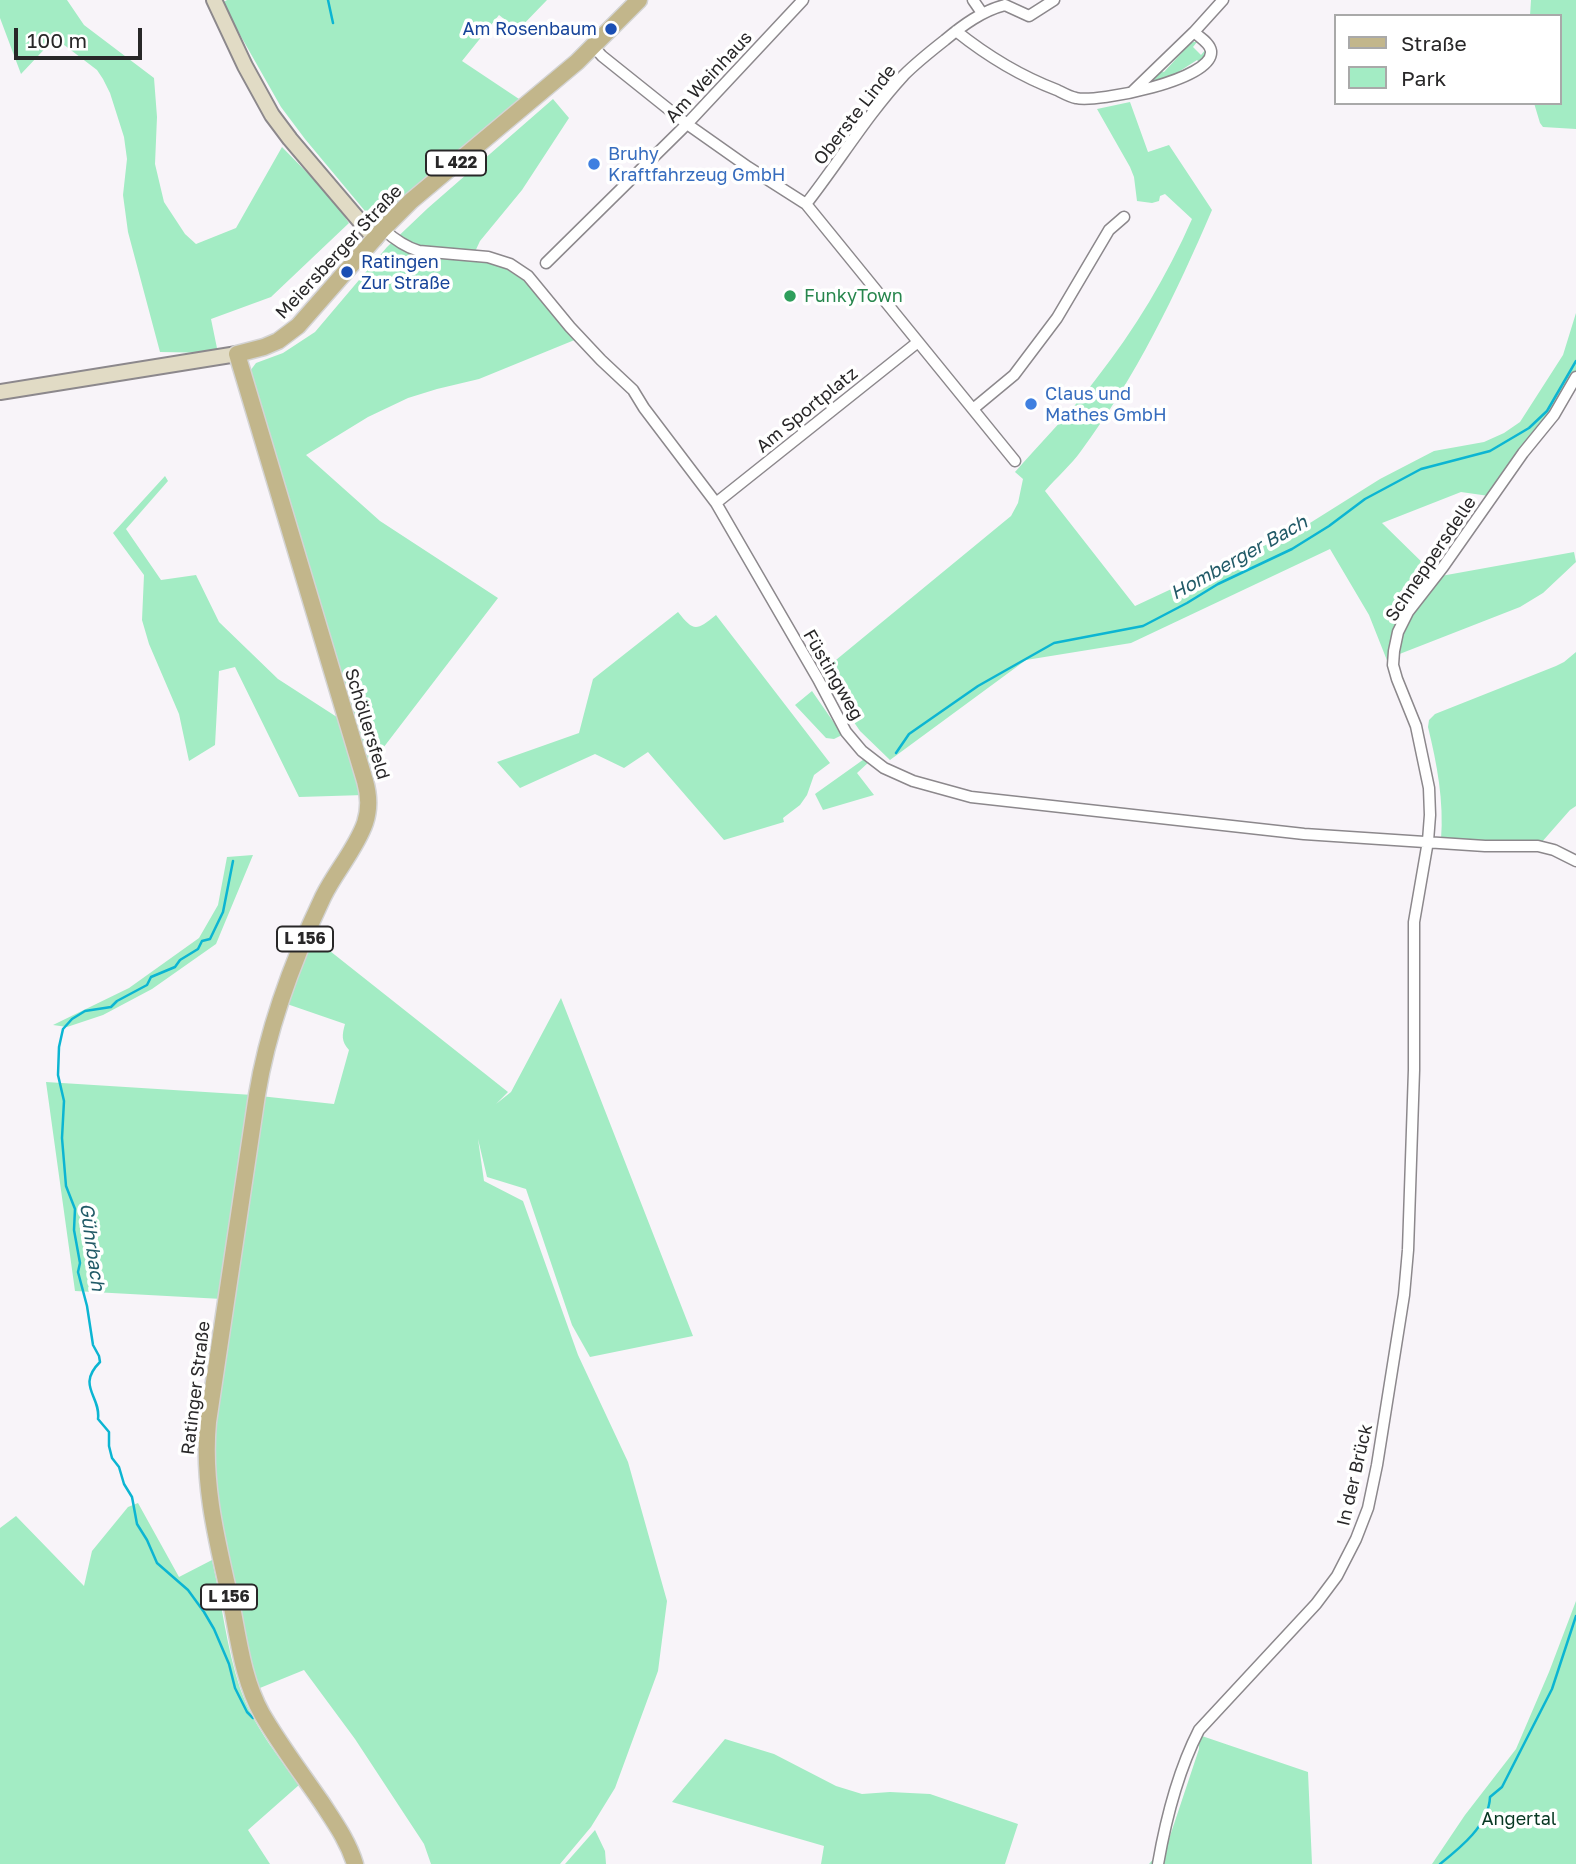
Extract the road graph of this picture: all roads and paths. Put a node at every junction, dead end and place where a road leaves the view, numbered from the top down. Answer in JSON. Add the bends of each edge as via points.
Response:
{"nodes":[{"id":1,"x":214,"y":0,"type":"edge"},
{"id":2,"x":639,"y":0,"type":"edge"},
{"id":3,"x":803,"y":0,"type":"edge"},
{"id":4,"x":973,"y":0,"type":"edge"},
{"id":5,"x":1223,"y":0,"type":"edge"},
{"id":6,"x":1047,"y":1,"type":"edge"},
{"id":7,"x":1007,"y":2,"type":"edge"},
{"id":8,"x":982,"y":13,"type":"junction"},
{"id":9,"x":956,"y":31,"type":"junction"},
{"id":10,"x":1194,"y":32,"type":"junction"},
{"id":11,"x":594,"y":47,"type":"junction"},
{"id":12,"x":1133,"y":91,"type":"junction"},
{"id":13,"x":687,"y":124,"type":"junction"},
{"id":14,"x":806,"y":205,"type":"junction"},
{"id":15,"x":1124,"y":217,"type":"dead end"},
{"id":16,"x":379,"y":234,"type":"junction"},
{"id":17,"x":546,"y":263,"type":"dead end"},
{"id":18,"x":918,"y":342,"type":"junction"},
{"id":19,"x":237,"y":354,"type":"junction"},
{"id":20,"x":1576,"y":377,"type":"edge"},
{"id":21,"x":0,"y":392,"type":"edge"},
{"id":22,"x":973,"y":409,"type":"junction"},
{"id":23,"x":1015,"y":461,"type":"dead end"},
{"id":24,"x":716,"y":503,"type":"junction"},
{"id":25,"x":1428,"y":841,"type":"junction"},
{"id":26,"x":1576,"y":861,"type":"edge"},
{"id":27,"x":257,"y":1095,"type":"joint"},
{"id":28,"x":1412,"y":1156,"type":"joint"},
{"id":29,"x":355,"y":1864,"type":"edge"},
{"id":30,"x":1158,"y":1864,"type":"edge"}],
"edges":[{"from":1,"to":16,"type":"main road","via":[[272,115]]},
{"from":2,"to":11,"type":"main road","name":"Meiersberger Straße","number":"L 422"},
{"from":3,"to":13,"type":"street","name":"Am Weinhaus"},
{"from":4,"to":8,"type":"street"},
{"from":5,"to":10,"type":"street"},
{"from":6,"to":7,"type":"street","via":[[1029,16]]},
{"from":7,"to":8,"type":"street","name":"Oberste Linde"},
{"from":8,"to":9,"type":"street","name":"Oberste Linde"},
{"from":9,"to":12,"type":"street","via":[[1018,72],[1077,99]]},
{"from":9,"to":14,"type":"street","name":"Oberste Linde","via":[[903,76]]},
{"from":10,"to":12,"type":"street"},
{"from":10,"to":12,"type":"street","via":[[1211,52],[1202,66],[1178,80]]},
{"from":11,"to":13,"type":"street"},
{"from":11,"to":16,"type":"main road","name":"Meiersberger Straße","number":"L 422","via":[[421,192]]},
{"from":13,"to":14,"type":"street"},
{"from":13,"to":17,"type":"street","name":"Am Weinhaus"},
{"from":14,"to":18,"type":"street"},
{"from":15,"to":22,"type":"street","via":[[1109,230],[1057,318],[1014,374]]},
{"from":16,"to":19,"type":"main road","name":"Meiersberger Straße","number":"L 422","via":[[292,332],[264,347]]},
{"from":16,"to":24,"type":"street","name":"Füstingweg","via":[[419,251],[488,257],[528,276],[570,327],[633,390]]},
{"from":18,"to":22,"type":"street"},
{"from":18,"to":24,"type":"street","name":"Am Sportplatz"},
{"from":19,"to":21,"type":"main road","name":"Meiersberger Straße","number":"L 422"},
{"from":19,"to":27,"type":"main road","name":"Schöllersfeld","number":"L 156","via":[[369,800],[363,829],[323,897],[282,997]]},
{"from":20,"to":25,"type":"street","name":"Schneppersdelle","via":[[1554,415],[1408,612],[1398,632],[1394,665],[1416,726],[1429,788]]},
{"from":22,"to":23,"type":"street"},
{"from":24,"to":25,"type":"street","name":"Füstingweg","via":[[846,732],[862,751],[901,776],[971,797],[1304,834]]},
{"from":25,"to":26,"type":"street","name":"Füstingweg","via":[[1538,846]]},
{"from":25,"to":28,"type":"street","name":"Schneppersdelle","via":[[1414,922]]},
{"from":27,"to":29,"type":"main road","name":"Ratinger Straße","number":"L 156","via":[[208,1422],[207,1478],[251,1690],[262,1714],[341,1832]]},
{"from":28,"to":30,"type":"street","name":"In der Brück","via":[[1404,1295],[1368,1508],[1337,1576],[1316,1604],[1199,1730],[1172,1802]]}]}
